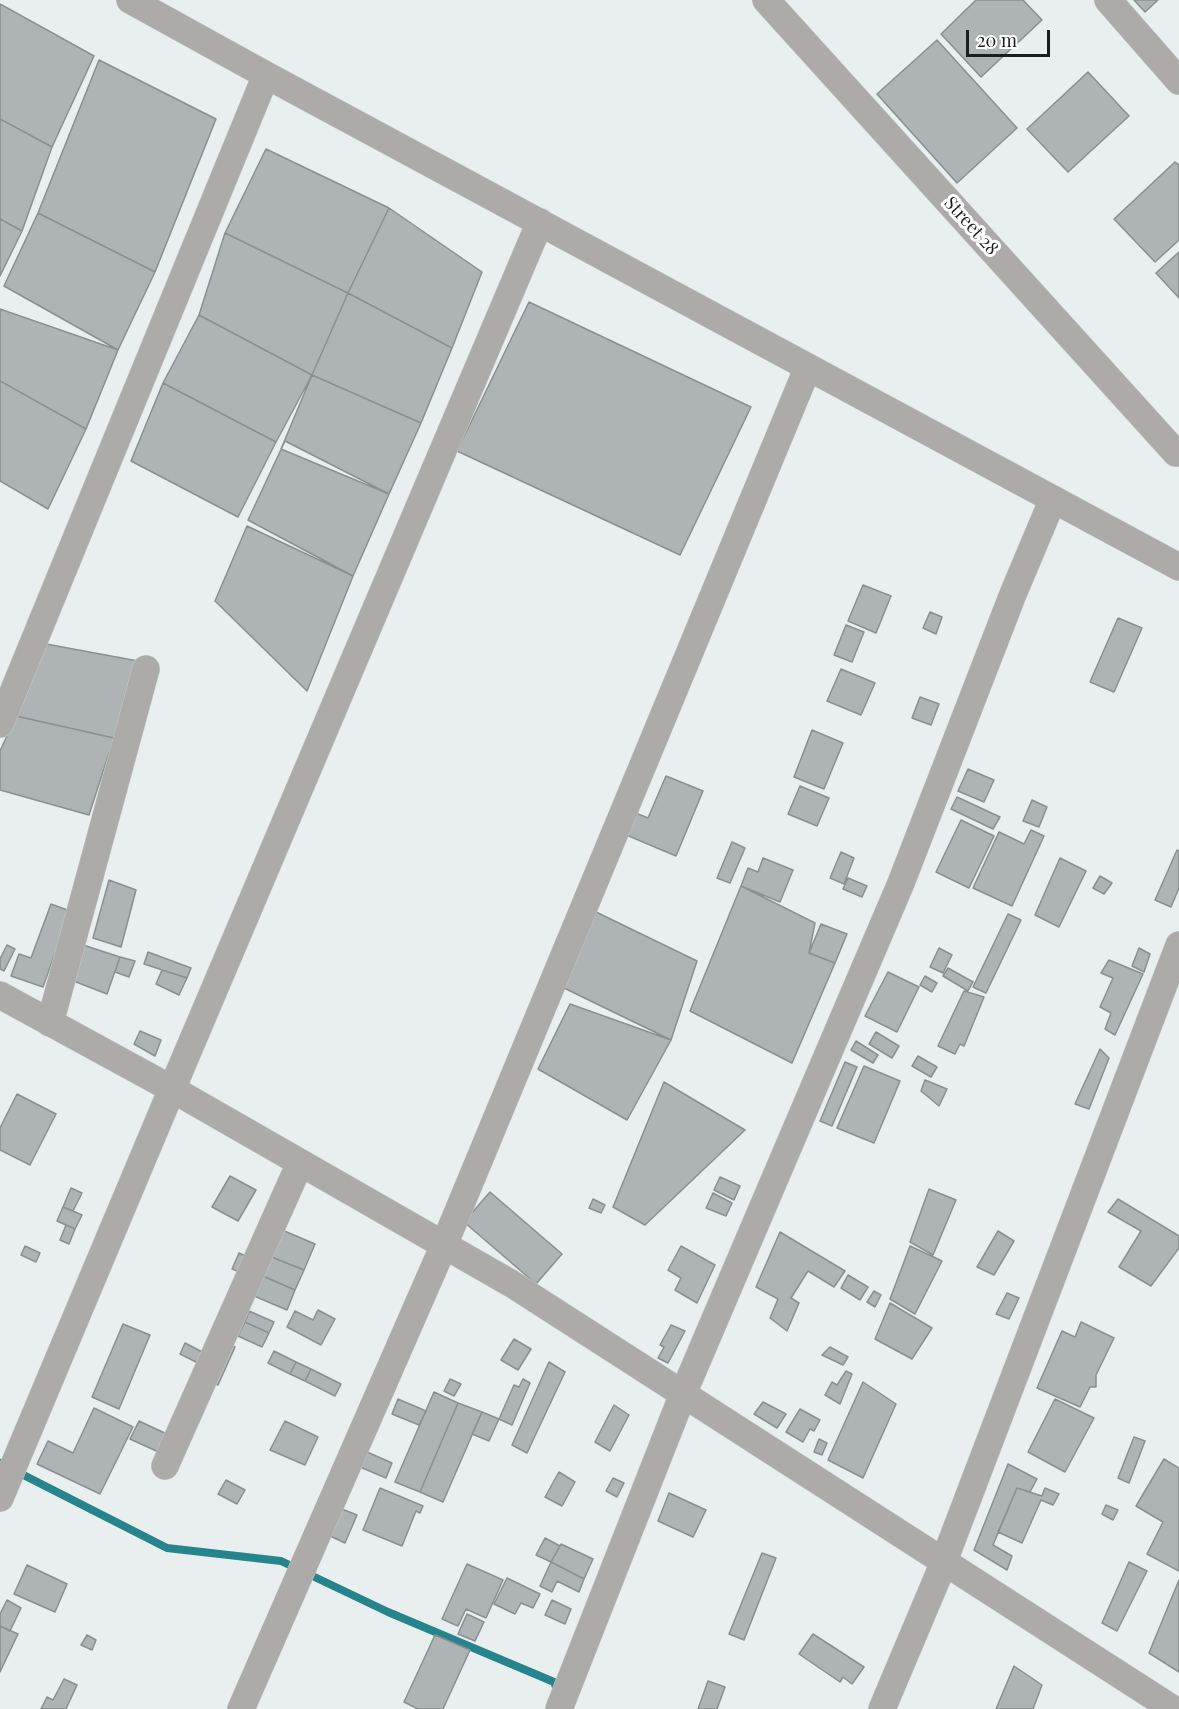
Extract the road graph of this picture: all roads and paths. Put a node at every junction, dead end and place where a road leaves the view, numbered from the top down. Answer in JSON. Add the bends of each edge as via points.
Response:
{"nodes":[{"id":1,"x":130,"y":0,"type":"edge"},
{"id":2,"x":766,"y":0,"type":"edge"},
{"id":3,"x":1108,"y":0,"type":"edge"},
{"id":4,"x":266,"y":75,"type":"junction"},
{"id":5,"x":1179,"y":81,"type":"edge"},
{"id":6,"x":540,"y":222,"type":"junction"},
{"id":7,"x":808,"y":367,"type":"junction"},
{"id":8,"x":1176,"y":453,"type":"dead end"},
{"id":9,"x":1053,"y":499,"type":"junction"},
{"id":10,"x":1179,"y":567,"type":"edge"},
{"id":11,"x":146,"y":669,"type":"dead end"},
{"id":12,"x":0,"y":724,"type":"edge"},
{"id":13,"x":1179,"y":945,"type":"edge"},
{"id":14,"x":0,"y":995,"type":"edge"},
{"id":15,"x":50,"y":1023,"type":"junction"},
{"id":16,"x":172,"y":1089,"type":"junction"},
{"id":17,"x":300,"y":1163,"type":"junction"},
{"id":18,"x":444,"y":1245,"type":"junction"},
{"id":19,"x":682,"y":1394,"type":"junction"},
{"id":20,"x":165,"y":1466,"type":"dead end"},
{"id":21,"x":0,"y":1498,"type":"edge"},
{"id":22,"x":943,"y":1561,"type":"junction"},
{"id":23,"x":242,"y":1709,"type":"edge"},
{"id":24,"x":559,"y":1709,"type":"edge"},
{"id":25,"x":882,"y":1709,"type":"edge"},
{"id":26,"x":1173,"y":1709,"type":"edge"}],
"edges":[{"from":1,"to":4,"type":"street"},
{"from":2,"to":8,"type":"street","name":"Street 28"},
{"from":3,"to":5,"type":"street"},
{"from":4,"to":6,"type":"street"},
{"from":4,"to":12,"type":"street"},
{"from":6,"to":7,"type":"street"},
{"from":6,"to":16,"type":"street"},
{"from":7,"to":9,"type":"street"},
{"from":7,"to":18,"type":"street"},
{"from":9,"to":10,"type":"street"},
{"from":9,"to":19,"type":"street","via":[[902,883]]},
{"from":11,"to":15,"type":"street"},
{"from":13,"to":22,"type":"street"},
{"from":14,"to":15,"type":"street"},
{"from":15,"to":16,"type":"street"},
{"from":16,"to":17,"type":"street"},
{"from":16,"to":21,"type":"street"},
{"from":17,"to":18,"type":"street"},
{"from":17,"to":20,"type":"street"},
{"from":18,"to":19,"type":"street","via":[[512,1284]]},
{"from":18,"to":23,"type":"street"},
{"from":19,"to":22,"type":"street"},
{"from":19,"to":24,"type":"street"},
{"from":22,"to":25,"type":"street"},
{"from":22,"to":26,"type":"street"}]}
